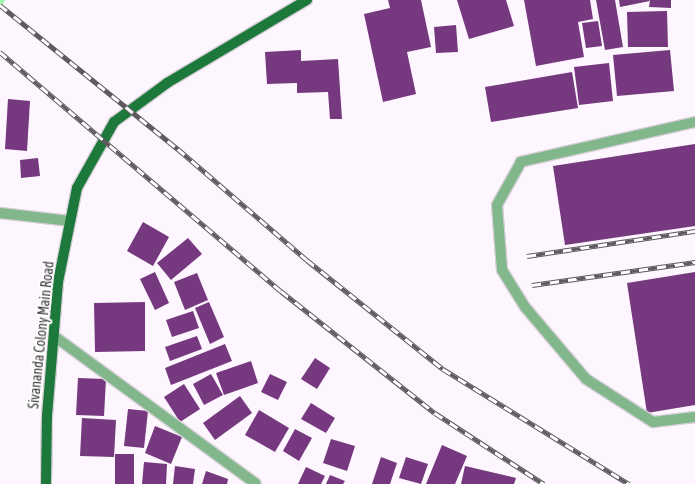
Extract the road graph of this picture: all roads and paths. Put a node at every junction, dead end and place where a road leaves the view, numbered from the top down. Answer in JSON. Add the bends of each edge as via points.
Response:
{"nodes":[{"id":1,"x":307,"y":0,"type":"edge"},
{"id":2,"x":695,"y":122,"type":"edge"},
{"id":3,"x":0,"y":214,"type":"edge"},
{"id":4,"x":70,"y":221,"type":"junction"},
{"id":5,"x":54,"y":336,"type":"junction"},
{"id":6,"x":695,"y":417,"type":"edge"},
{"id":7,"x":46,"y":484,"type":"edge"},
{"id":8,"x":256,"y":484,"type":"edge"}],
"edges":[{"from":1,"to":4,"type":"main road","name":"Sivananda Colony Main Road","via":[[167,83],[114,122],[76,188]]},
{"from":2,"to":6,"type":"street","via":[[521,162],[498,205],[502,270],[525,307],[586,379],[653,422]]},
{"from":3,"to":4,"type":"street"},
{"from":4,"to":5,"type":"main road","name":"Sivananda Colony Main Road","via":[[58,282]]},
{"from":5,"to":7,"type":"main road","name":"Sivananda Colony Main Road","via":[[47,416]]},
{"from":5,"to":8,"type":"street"}]}
